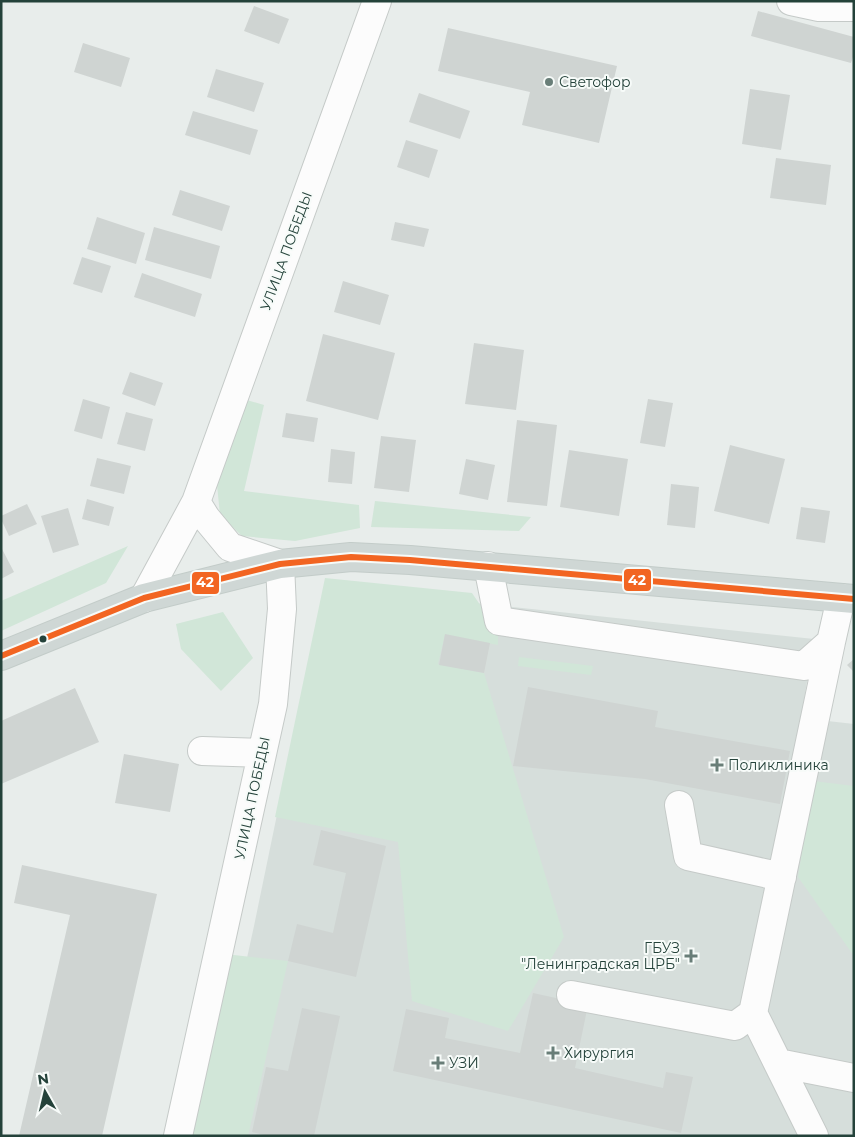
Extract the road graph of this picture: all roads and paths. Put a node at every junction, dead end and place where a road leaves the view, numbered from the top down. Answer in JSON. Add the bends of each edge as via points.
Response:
{"nodes":[{"id":1,"x":377,"y":1,"type":"edge"},
{"id":2,"x":791,"y":1,"type":"edge"},
{"id":3,"x":854,"y":7,"type":"edge"},
{"id":4,"x":196,"y":502,"type":"junction"},
{"id":5,"x":280,"y":564,"type":"junction"},
{"id":6,"x":488,"y":566,"type":"junction"},
{"id":7,"x":144,"y":598,"type":"junction"},
{"id":8,"x":847,"y":598,"type":"edge"},
{"id":9,"x":831,"y":642,"type":"junction"},
{"id":10,"x":1,"y":656,"type":"edge"},
{"id":11,"x":202,"y":751,"type":"dead end"},
{"id":12,"x":262,"y":753,"type":"junction"},
{"id":13,"x":679,"y":804,"type":"dead end"},
{"id":14,"x":782,"y":877,"type":"junction"},
{"id":15,"x":571,"y":995,"type":"dead end"},
{"id":16,"x":753,"y":1014,"type":"junction"},
{"id":17,"x":778,"y":1063,"type":"junction"},
{"id":18,"x":854,"y":1078,"type":"edge"},
{"id":19,"x":178,"y":1136,"type":"edge"},
{"id":20,"x":814,"y":1136,"type":"edge"}],
"edges":[{"from":1,"to":4,"type":"street","name":"УЛИЦА ПОБЕДЫ"},
{"from":2,"to":3,"type":"street","via":[[819,7]]},
{"from":4,"to":5,"type":"street","via":[[230,547]]},
{"from":4,"to":7,"type":"street","name":"УЛИЦА ПОБЕДЫ"},
{"from":5,"to":6,"type":"main road","via":[[351,558]]},
{"from":5,"to":7,"type":"main road"},
{"from":5,"to":12,"type":"street","name":"УЛИЦА ПОБЕДЫ","via":[[282,609],[273,704]]},
{"from":6,"to":8,"type":"main road"},
{"from":6,"to":9,"type":"street","via":[[499,620],[804,666]]},
{"from":7,"to":10,"type":"main road"},
{"from":8,"to":9,"type":"street"},
{"from":9,"to":14,"type":"street"},
{"from":11,"to":12,"type":"street"},
{"from":12,"to":19,"type":"street","name":"УЛИЦА ПОБЕДЫ"},
{"from":13,"to":14,"type":"street","via":[[688,856]]},
{"from":14,"to":16,"type":"street"},
{"from":15,"to":16,"type":"street","via":[[735,1026]]},
{"from":16,"to":17,"type":"street"},
{"from":17,"to":18,"type":"street"},
{"from":17,"to":20,"type":"street"}]}
